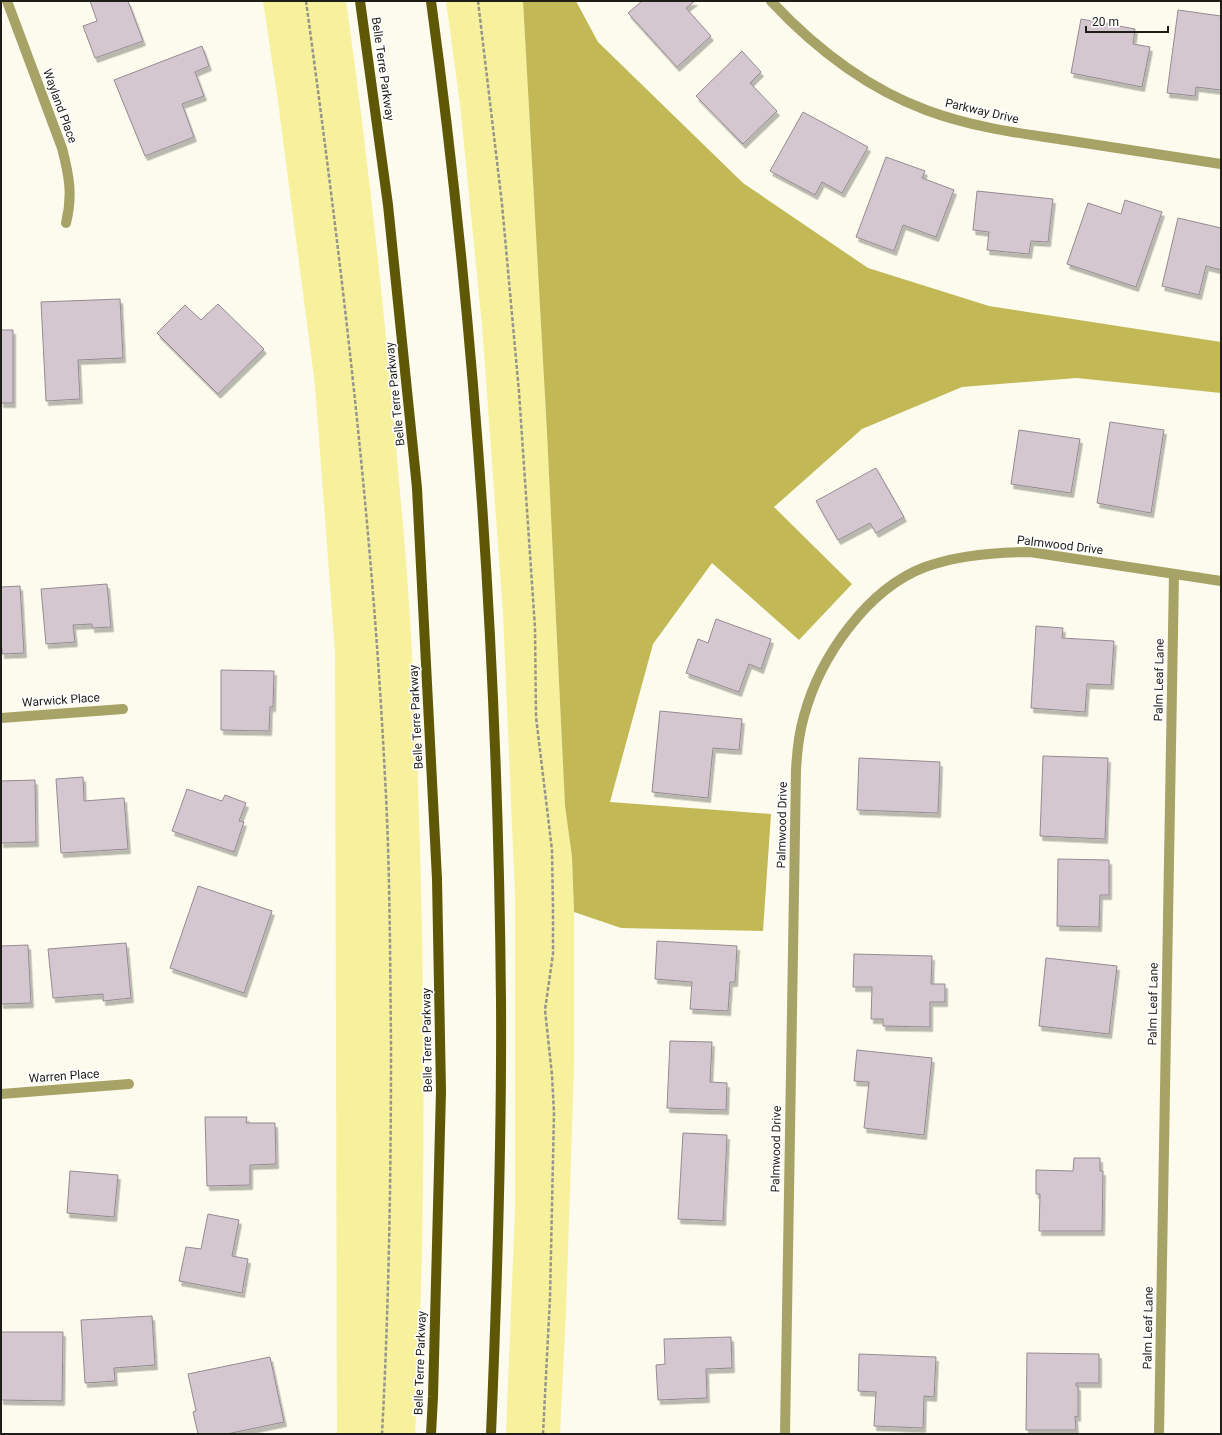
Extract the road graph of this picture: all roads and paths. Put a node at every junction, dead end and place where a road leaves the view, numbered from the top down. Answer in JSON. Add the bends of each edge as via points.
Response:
{"nodes":[{"id":1,"x":7,"y":1,"type":"edge"},
{"id":2,"x":306,"y":1,"type":"edge"},
{"id":3,"x":360,"y":1,"type":"edge"},
{"id":4,"x":430,"y":1,"type":"edge"},
{"id":5,"x":478,"y":1,"type":"edge"},
{"id":6,"x":771,"y":1,"type":"edge"},
{"id":7,"x":1221,"y":164,"type":"edge"},
{"id":8,"x":66,"y":223,"type":"dead end"},
{"id":9,"x":1174,"y":574,"type":"junction"},
{"id":10,"x":1221,"y":581,"type":"edge"},
{"id":11,"x":123,"y":709,"type":"dead end"},
{"id":12,"x":1,"y":718,"type":"edge"},
{"id":13,"x":129,"y":1084,"type":"dead end"},
{"id":14,"x":1,"y":1094,"type":"edge"},
{"id":15,"x":382,"y":1434,"type":"edge"},
{"id":16,"x":431,"y":1434,"type":"edge"},
{"id":17,"x":492,"y":1434,"type":"edge"},
{"id":18,"x":543,"y":1434,"type":"edge"},
{"id":19,"x":785,"y":1434,"type":"edge"},
{"id":20,"x":1159,"y":1434,"type":"edge"}],
"edges":[{"from":1,"to":8,"type":"street","name":"Wayland Place","via":[[66,162],[71,193]]},
{"from":2,"to":15,"type":"path","via":[[354,388],[371,573],[385,777],[390,887],[391,1140],[388,1331]]},
{"from":3,"to":16,"type":"main road","name":"Belle Terre Parkway","via":[[388,205],[417,488],[437,879],[441,1091]]},
{"from":4,"to":17,"type":"main road","via":[[452,176],[469,343],[481,494],[492,702],[501,1004],[498,1260]]},
{"from":5,"to":18,"type":"path","via":[[501,196],[519,392],[535,628],[536,717],[552,850],[552,954],[545,1010],[554,1120],[550,1298]]},
{"from":6,"to":7,"type":"street","name":"Parkway Drive","via":[[804,33],[851,70],[902,100],[926,110],[1001,130]]},
{"from":9,"to":10,"type":"street","name":"Palmwood Drive"},
{"from":9,"to":19,"type":"street","name":"Palmwood Drive","via":[[1030,552],[980,554],[925,568],[886,589],[856,617],[834,650],[813,692],[800,732],[796,770]]},
{"from":9,"to":20,"type":"street","name":"Palm Leaf Lane"},
{"from":11,"to":12,"type":"street","name":"Warwick Place"},
{"from":13,"to":14,"type":"street","name":"Warren Place"}]}
